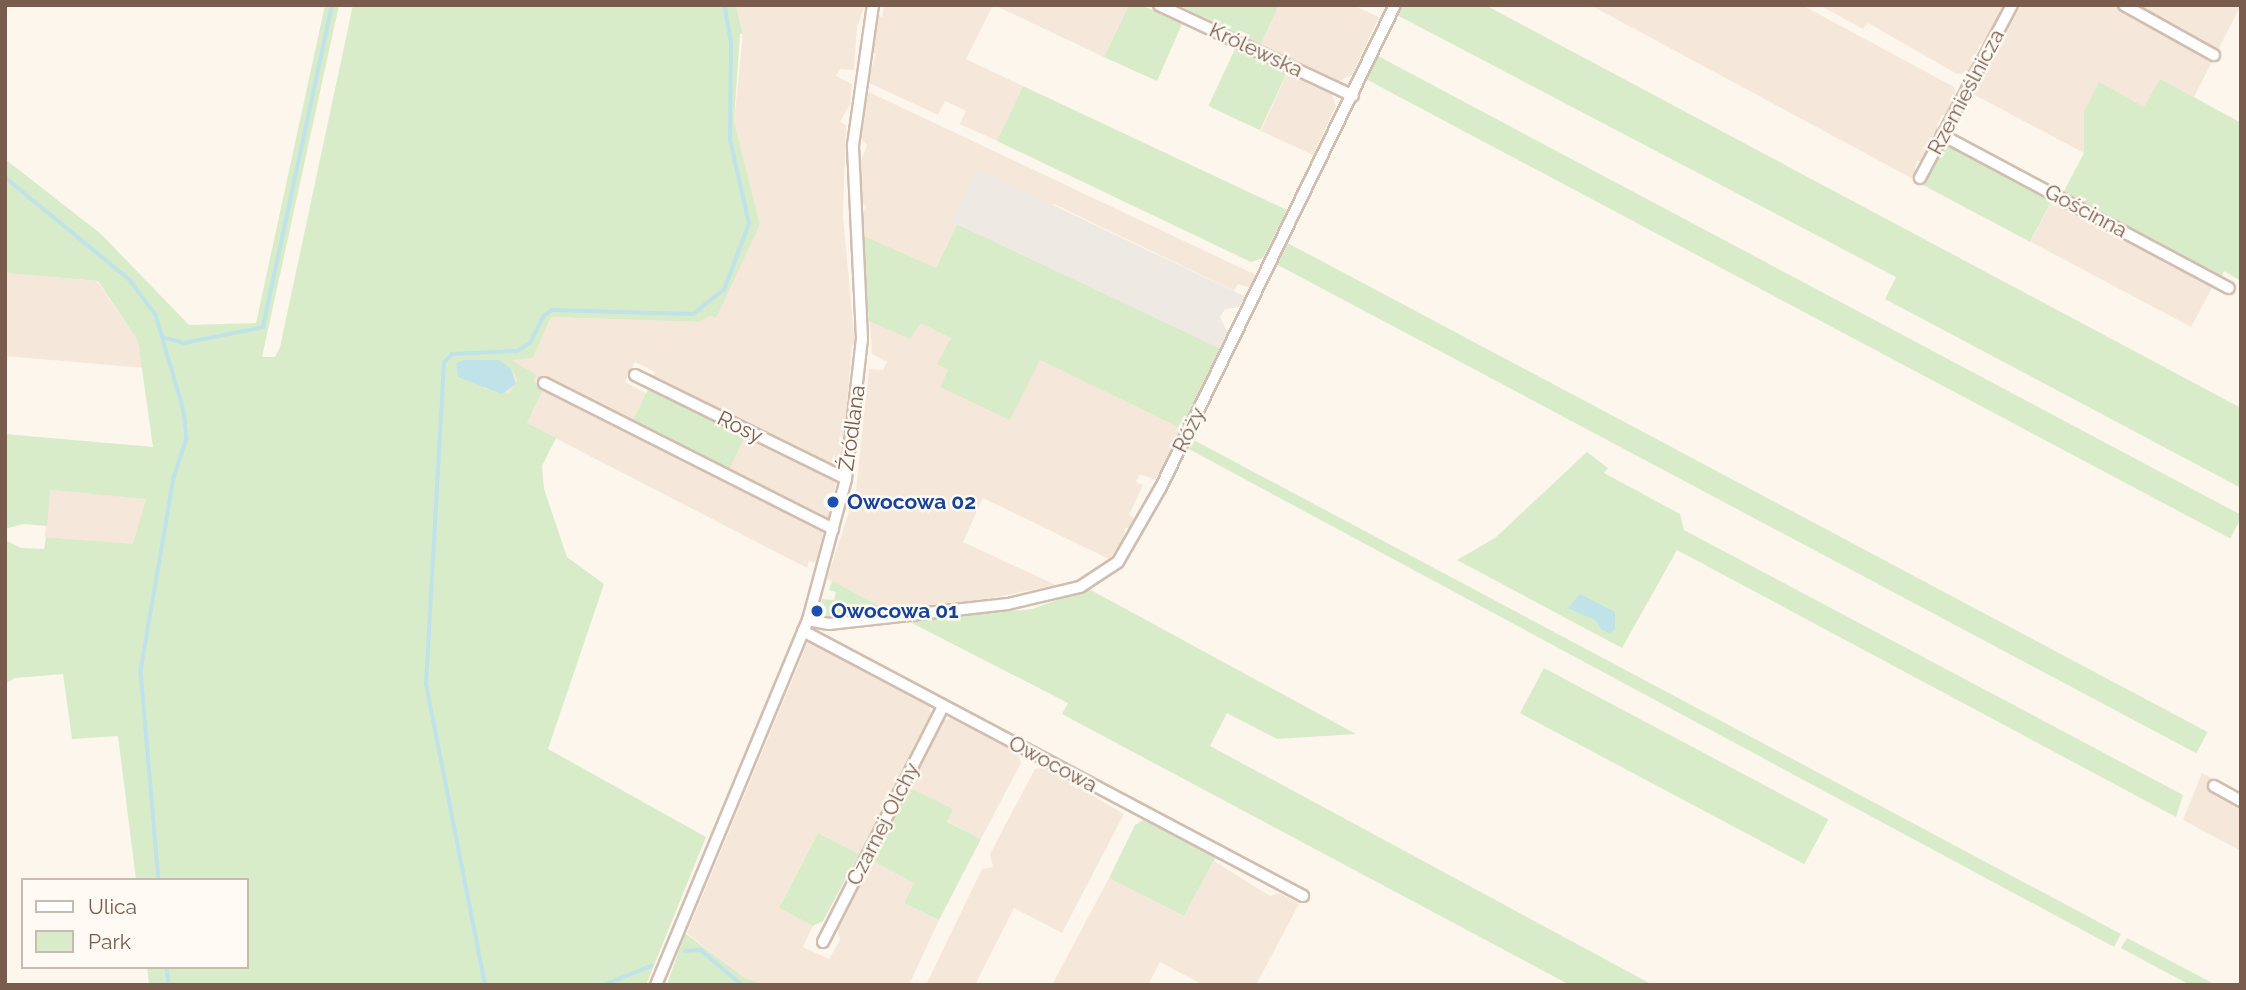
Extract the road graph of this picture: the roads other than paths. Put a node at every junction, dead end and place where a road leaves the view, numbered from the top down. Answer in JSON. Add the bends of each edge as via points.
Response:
{"nodes":[{"id":1,"x":873,"y":5,"type":"edge"},
{"id":2,"x":1159,"y":5,"type":"edge"},
{"id":3,"x":1395,"y":5,"type":"edge"},
{"id":4,"x":2012,"y":5,"type":"edge"},
{"id":5,"x":2124,"y":5,"type":"edge"},
{"id":6,"x":2214,"y":55,"type":"dead end"},
{"id":7,"x":1353,"y":96,"type":"junction"},
{"id":8,"x":1942,"y":135,"type":"junction"},
{"id":9,"x":1920,"y":178,"type":"dead end"},
{"id":10,"x":2229,"y":288,"type":"dead end"},
{"id":11,"x":635,"y":375,"type":"dead end"},
{"id":12,"x":544,"y":383,"type":"dead end"},
{"id":13,"x":846,"y":479,"type":"junction"},
{"id":14,"x":833,"y":529,"type":"junction"},
{"id":15,"x":805,"y":626,"type":"junction"},
{"id":16,"x":943,"y":706,"type":"junction"},
{"id":17,"x":2214,"y":786,"type":"dead end"},
{"id":18,"x":2241,"y":801,"type":"edge"},
{"id":19,"x":1303,"y":897,"type":"dead end"},
{"id":20,"x":822,"y":942,"type":"dead end"},
{"id":21,"x":656,"y":985,"type":"edge"}],
"edges":[{"from":1,"to":13,"type":"street","name":"Źródlana","via":[[852,159],[862,338]]},
{"from":2,"to":7,"type":"street","name":"Królewska"},
{"from":3,"to":7,"type":"street","name":"Róży"},
{"from":4,"to":8,"type":"street","name":"Rzemieślnicza"},
{"from":5,"to":6,"type":"street"},
{"from":7,"to":15,"type":"street","name":"Róży","via":[[1161,487],[1118,562],[1080,587],[1008,604]]},
{"from":8,"to":9,"type":"street","name":"Rzemieślnicza"},
{"from":8,"to":10,"type":"street","name":"Gościnna"},
{"from":11,"to":13,"type":"street","name":"Rosy"},
{"from":12,"to":14,"type":"street"},
{"from":13,"to":14,"type":"street","name":"Źródlana"},
{"from":14,"to":15,"type":"street","name":"Źródlana"},
{"from":15,"to":16,"type":"street","name":"Owocowa"},
{"from":15,"to":21,"type":"street","name":"Źródlana"},
{"from":16,"to":19,"type":"street","name":"Owocowa"},
{"from":16,"to":20,"type":"street","name":"Czarnej Olchy"},
{"from":17,"to":18,"type":"street"}]}
